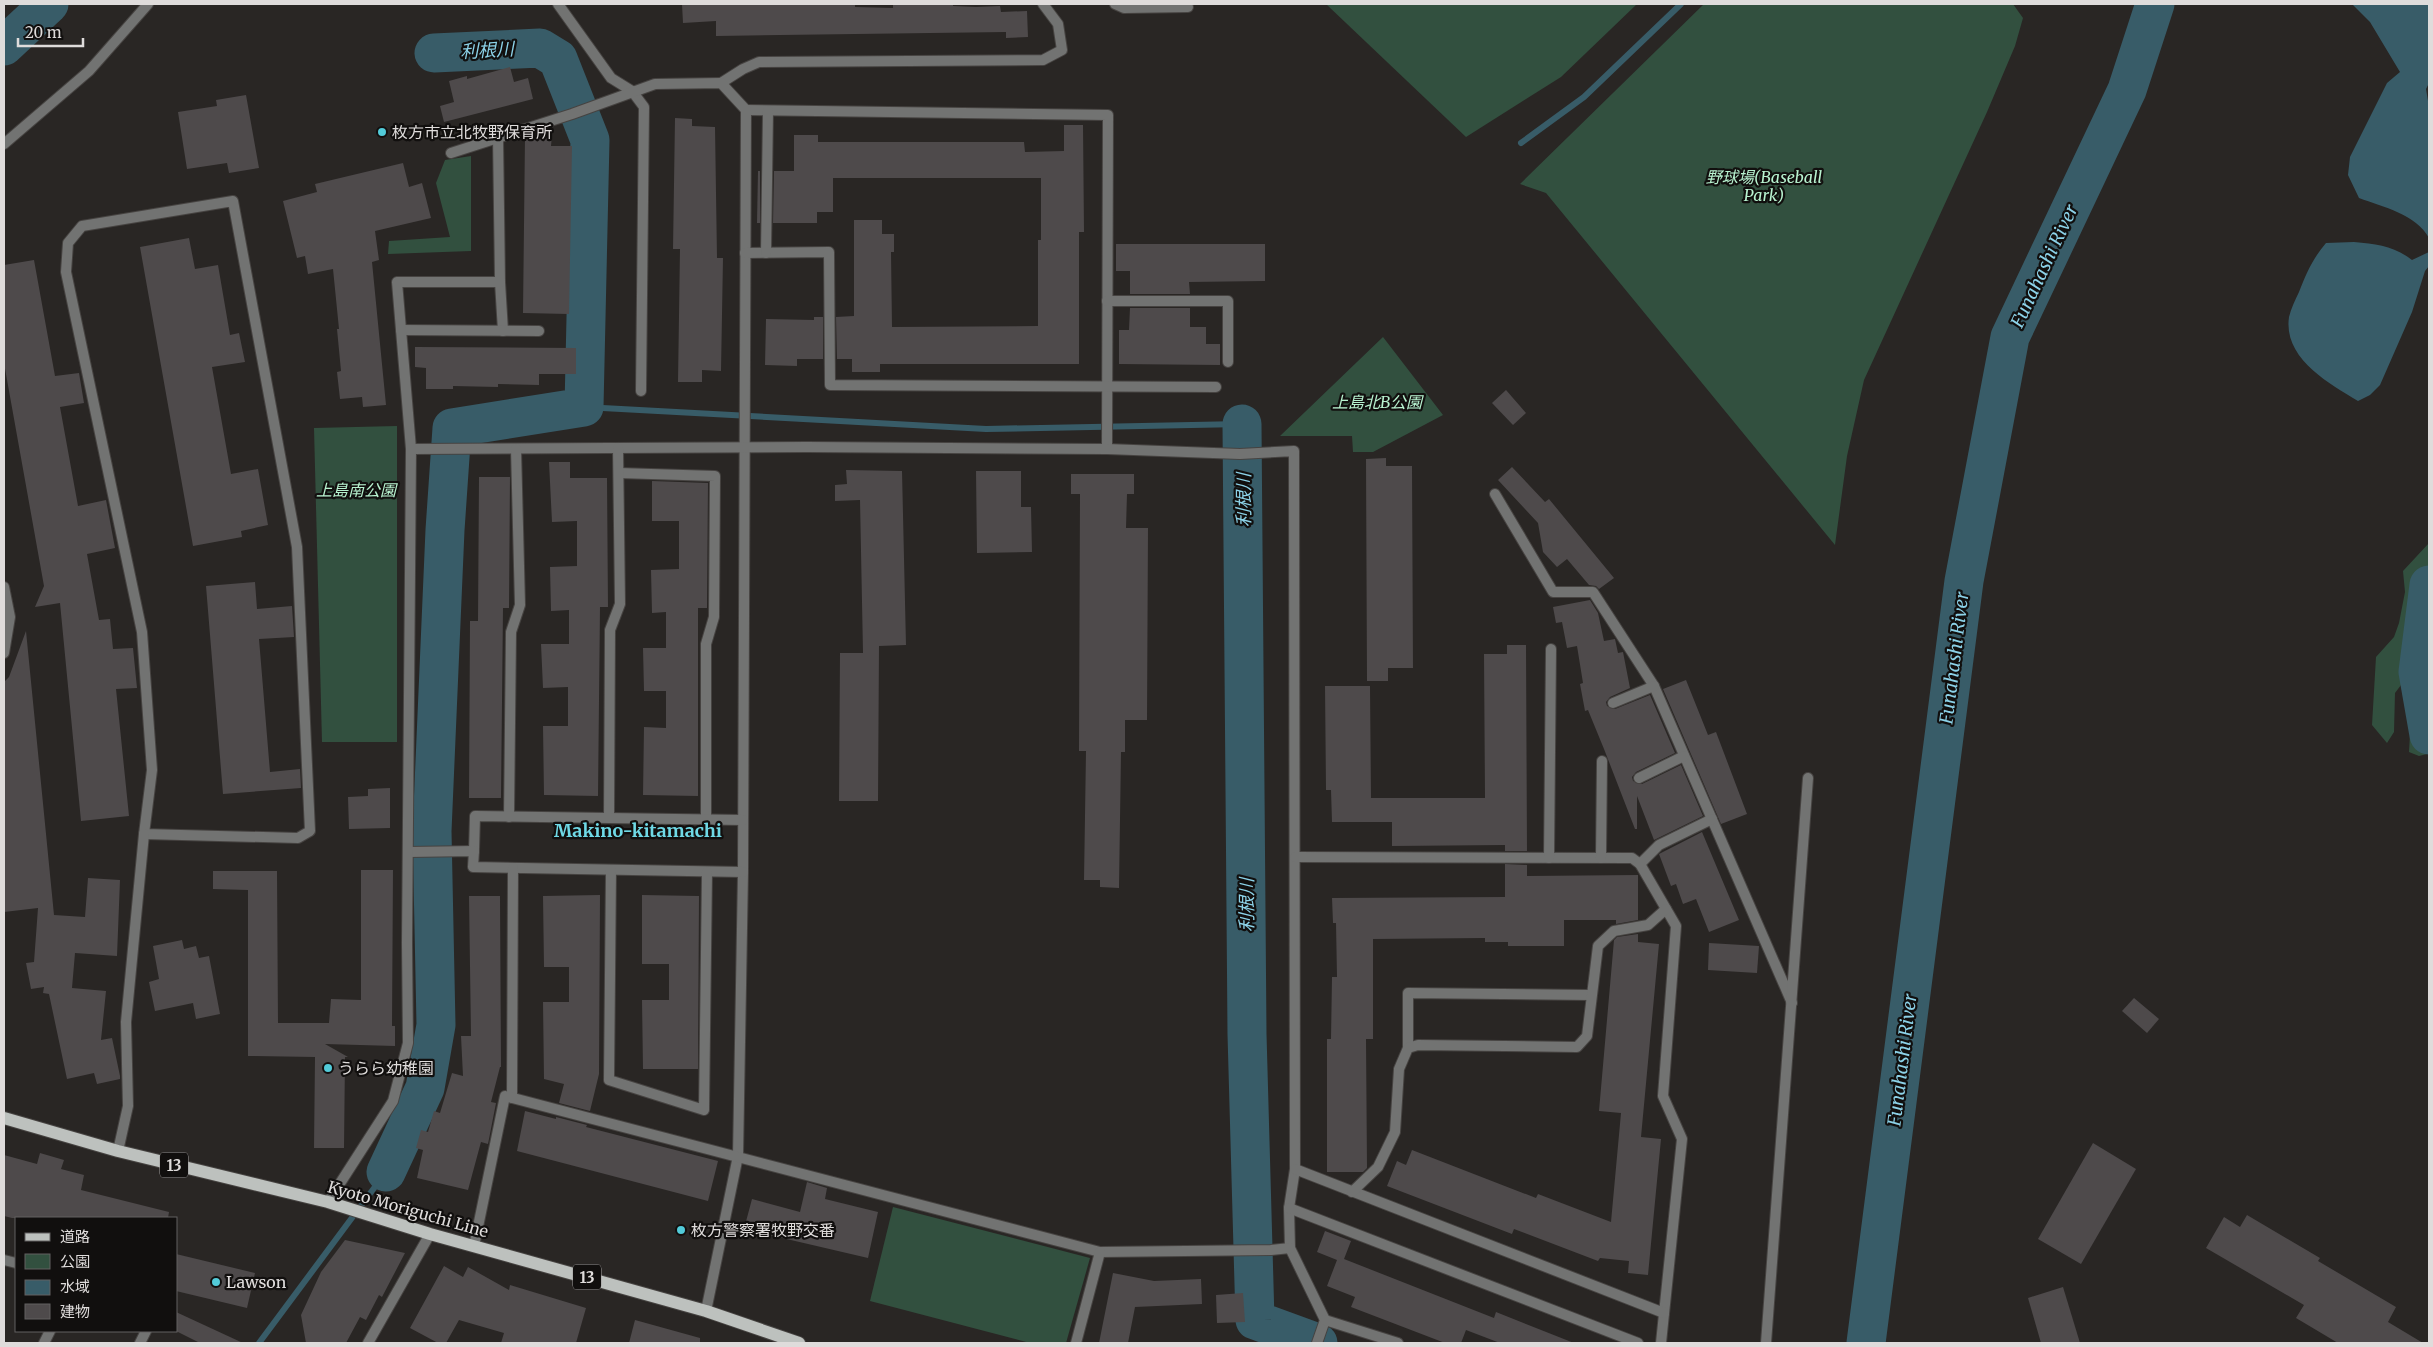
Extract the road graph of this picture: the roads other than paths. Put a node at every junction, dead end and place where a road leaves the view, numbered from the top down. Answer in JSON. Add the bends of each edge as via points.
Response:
{"nodes":[{"id":1,"x":148,"y":4,"type":"edge"},
{"id":2,"x":558,"y":4,"type":"edge"},
{"id":3,"x":1043,"y":4,"type":"edge"},
{"id":4,"x":1115,"y":4,"type":"edge"},
{"id":5,"x":1188,"y":7,"type":"dead end"},
{"id":6,"x":721,"y":83,"type":"junction"},
{"id":7,"x":632,"y":92,"type":"junction"},
{"id":8,"x":746,"y":110,"type":"junction"},
{"id":9,"x":768,"y":110,"type":"junction"},
{"id":10,"x":498,"y":137,"type":"junction"},
{"id":11,"x":4,"y":144,"type":"edge"},
{"id":12,"x":451,"y":153,"type":"dead end"},
{"id":13,"x":745,"y":253,"type":"junction"},
{"id":14,"x":766,"y":253,"type":"junction"},
{"id":15,"x":500,"y":282,"type":"junction"},
{"id":16,"x":1107,"y":300,"type":"junction"},
{"id":17,"x":401,"y":330,"type":"junction"},
{"id":18,"x":503,"y":331,"type":"junction"},
{"id":19,"x":539,"y":332,"type":"dead end"},
{"id":20,"x":1228,"y":362,"type":"dead end"},
{"id":21,"x":1107,"y":386,"type":"junction"},
{"id":22,"x":1216,"y":387,"type":"dead end"},
{"id":23,"x":640,"y":391,"type":"dead end"},
{"id":24,"x":745,"y":447,"type":"junction"},
{"id":25,"x":618,"y":448,"type":"junction"},
{"id":26,"x":411,"y":449,"type":"junction"},
{"id":27,"x":516,"y":449,"type":"junction"},
{"id":28,"x":1107,"y":449,"type":"junction"},
{"id":29,"x":619,"y":473,"type":"junction"},
{"id":30,"x":1495,"y":494,"type":"dead end"},
{"id":31,"x":4,"y":587,"type":"edge"},
{"id":32,"x":1550,"y":649,"type":"dead end"},
{"id":33,"x":4,"y":653,"type":"edge"},
{"id":34,"x":1654,"y":686,"type":"junction"},
{"id":35,"x":1613,"y":703,"type":"dead end"},
{"id":36,"x":1684,"y":756,"type":"junction"},
{"id":37,"x":1602,"y":761,"type":"dead end"},
{"id":38,"x":1639,"y":778,"type":"dead end"},
{"id":39,"x":1808,"y":778,"type":"dead end"},
{"id":40,"x":509,"y":817,"type":"junction"},
{"id":41,"x":609,"y":818,"type":"junction"},
{"id":42,"x":706,"y":819,"type":"junction"},
{"id":43,"x":1712,"y":819,"type":"junction"},
{"id":44,"x":743,"y":820,"type":"junction"},
{"id":45,"x":144,"y":834,"type":"junction"},
{"id":46,"x":474,"y":851,"type":"junction"},
{"id":47,"x":408,"y":852,"type":"junction"},
{"id":48,"x":1295,"y":857,"type":"junction"},
{"id":49,"x":1549,"y":858,"type":"junction"},
{"id":50,"x":1602,"y":858,"type":"junction"},
{"id":51,"x":1640,"y":864,"type":"junction"},
{"id":52,"x":513,"y":868,"type":"junction"},
{"id":53,"x":611,"y":870,"type":"junction"},
{"id":54,"x":707,"y":872,"type":"junction"},
{"id":55,"x":743,"y":872,"type":"junction"},
{"id":56,"x":1666,"y":909,"type":"junction"},
{"id":57,"x":1592,"y":995,"type":"junction"},
{"id":58,"x":1792,"y":1003,"type":"junction"},
{"id":59,"x":1408,"y":1048,"type":"junction"},
{"id":60,"x":512,"y":1098,"type":"junction"},
{"id":61,"x":4,"y":1118,"type":"edge"},
{"id":62,"x":118,"y":1151,"type":"junction"},
{"id":63,"x":738,"y":1156,"type":"junction"},
{"id":64,"x":1295,"y":1169,"type":"junction"},
{"id":65,"x":1352,"y":1192,"type":"junction"},
{"id":66,"x":328,"y":1202,"type":"junction"},
{"id":67,"x":1289,"y":1208,"type":"junction"},
{"id":68,"x":430,"y":1234,"type":"junction"},
{"id":69,"x":474,"y":1246,"type":"junction"},
{"id":70,"x":1290,"y":1248,"type":"junction"},
{"id":71,"x":1100,"y":1252,"type":"junction"},
{"id":72,"x":706,"y":1311,"type":"junction"},
{"id":73,"x":1664,"y":1313,"type":"junction"},
{"id":74,"x":1323,"y":1325,"type":"junction"},
{"id":75,"x":368,"y":1343,"type":"edge"},
{"id":76,"x":799,"y":1343,"type":"edge"},
{"id":77,"x":1076,"y":1343,"type":"edge"},
{"id":78,"x":1317,"y":1343,"type":"edge"},
{"id":79,"x":1398,"y":1343,"type":"edge"},
{"id":80,"x":1638,"y":1343,"type":"edge"},
{"id":81,"x":1661,"y":1343,"type":"edge"},
{"id":82,"x":1766,"y":1343,"type":"edge"}],
"edges":[{"from":1,"to":11,"type":"street","via":[[89,71]]},
{"from":2,"to":7,"type":"street","via":[[611,78]]},
{"from":3,"to":6,"type":"street","via":[[1058,24],[1062,50],[1043,60],[759,62]]},
{"from":4,"to":5,"type":"street","via":[[1124,8]]},
{"from":6,"to":7,"type":"street","via":[[655,84]]},
{"from":6,"to":8,"type":"street"},
{"from":7,"to":10,"type":"street"},
{"from":7,"to":23,"type":"street","via":[[644,107]]},
{"from":8,"to":9,"type":"street"},
{"from":8,"to":13,"type":"street"},
{"from":9,"to":14,"type":"street"},
{"from":9,"to":16,"type":"street","via":[[1108,115]]},
{"from":10,"to":12,"type":"street"},
{"from":10,"to":15,"type":"street"},
{"from":13,"to":14,"type":"street"},
{"from":13,"to":24,"type":"street"},
{"from":14,"to":21,"type":"street","via":[[829,252],[830,385]]},
{"from":15,"to":17,"type":"street","via":[[397,282]]},
{"from":15,"to":18,"type":"street"},
{"from":16,"to":20,"type":"street","via":[[1228,301]]},
{"from":16,"to":21,"type":"street"},
{"from":17,"to":18,"type":"street"},
{"from":17,"to":26,"type":"street"},
{"from":18,"to":19,"type":"street"},
{"from":21,"to":22,"type":"street"},
{"from":21,"to":28,"type":"street"},
{"from":24,"to":25,"type":"street"},
{"from":24,"to":28,"type":"street"},
{"from":24,"to":44,"type":"street"},
{"from":25,"to":27,"type":"street"},
{"from":25,"to":29,"type":"street"},
{"from":26,"to":27,"type":"street"},
{"from":26,"to":47,"type":"street"},
{"from":27,"to":40,"type":"street","via":[[520,605],[511,632]]},
{"from":28,"to":48,"type":"street","via":[[1240,454],[1294,451]]},
{"from":29,"to":41,"type":"street","via":[[620,604],[610,630]]},
{"from":29,"to":42,"type":"street","via":[[715,476],[714,617],[706,644]]},
{"from":30,"to":34,"type":"street","via":[[1553,592],[1593,592]]},
{"from":31,"to":33,"type":"street","via":[[10,617]]},
{"from":32,"to":49,"type":"street"},
{"from":34,"to":35,"type":"street"},
{"from":34,"to":36,"type":"street"},
{"from":36,"to":38,"type":"street"},
{"from":36,"to":43,"type":"street"},
{"from":37,"to":50,"type":"street"},
{"from":39,"to":58,"type":"street"},
{"from":40,"to":41,"type":"street"},
{"from":40,"to":46,"type":"street","via":[[475,816]]},
{"from":41,"to":42,"type":"street"},
{"from":42,"to":44,"type":"street"},
{"from":43,"to":51,"type":"street","via":[[1658,845]]},
{"from":43,"to":58,"type":"street"},
{"from":44,"to":55,"type":"street"},
{"from":45,"to":45,"type":"street","via":[[152,770],[142,632],[66,272],[68,243],[82,226],[233,201],[298,547],[310,830],[298,838]]},
{"from":45,"to":62,"type":"street","via":[[126,1022],[128,1106]]},
{"from":46,"to":47,"type":"street"},
{"from":46,"to":52,"type":"street","via":[[473,867]]},
{"from":47,"to":66,"type":"street","via":[[408,1043],[393,1101]]},
{"from":48,"to":49,"type":"street"},
{"from":48,"to":64,"type":"street"},
{"from":49,"to":50,"type":"street"},
{"from":50,"to":51,"type":"street","via":[[1632,858]]},
{"from":51,"to":56,"type":"street"},
{"from":52,"to":53,"type":"street"},
{"from":52,"to":60,"type":"street"},
{"from":53,"to":54,"type":"street"},
{"from":53,"to":54,"type":"street","via":[[609,1080],[704,1110]]},
{"from":54,"to":55,"type":"street"},
{"from":55,"to":63,"type":"street"},
{"from":56,"to":57,"type":"street","via":[[1648,925],[1614,932],[1598,946]]},
{"from":56,"to":73,"type":"street","via":[[1676,926],[1663,1096],[1682,1139]]},
{"from":57,"to":59,"type":"street","via":[[1587,1036],[1577,1047],[1418,1045]]},
{"from":57,"to":59,"type":"street","via":[[1408,993]]},
{"from":58,"to":82,"type":"street"},
{"from":59,"to":65,"type":"street","via":[[1399,1069],[1396,1132],[1378,1167]]},
{"from":60,"to":63,"type":"street"},
{"from":60,"to":69,"type":"street","via":[[505,1096]]},
{"from":61,"to":62,"type":"main road","name":"Kyoto Moriguchi Line","number":"13"},
{"from":62,"to":66,"type":"main road","name":"Kyoto Moriguchi Line","number":"13"},
{"from":63,"to":71,"type":"street"},
{"from":63,"to":72,"type":"street"},
{"from":64,"to":65,"type":"street"},
{"from":64,"to":67,"type":"street"},
{"from":65,"to":73,"type":"street"},
{"from":66,"to":68,"type":"main road","name":"Kyoto Moriguchi Line","number":"13"},
{"from":67,"to":70,"type":"street"},
{"from":67,"to":80,"type":"street"},
{"from":68,"to":69,"type":"main road","name":"Kyoto Moriguchi Line","number":"13"},
{"from":68,"to":75,"type":"street"},
{"from":69,"to":72,"type":"main road","name":"Kyoto Moriguchi Line","number":"13"},
{"from":70,"to":71,"type":"street"},
{"from":70,"to":74,"type":"street"},
{"from":71,"to":77,"type":"street"},
{"from":72,"to":76,"type":"main road","name":"Kyoto Moriguchi Line","number":"13"},
{"from":73,"to":81,"type":"street"},
{"from":74,"to":78,"type":"street"},
{"from":74,"to":79,"type":"street"}]}
